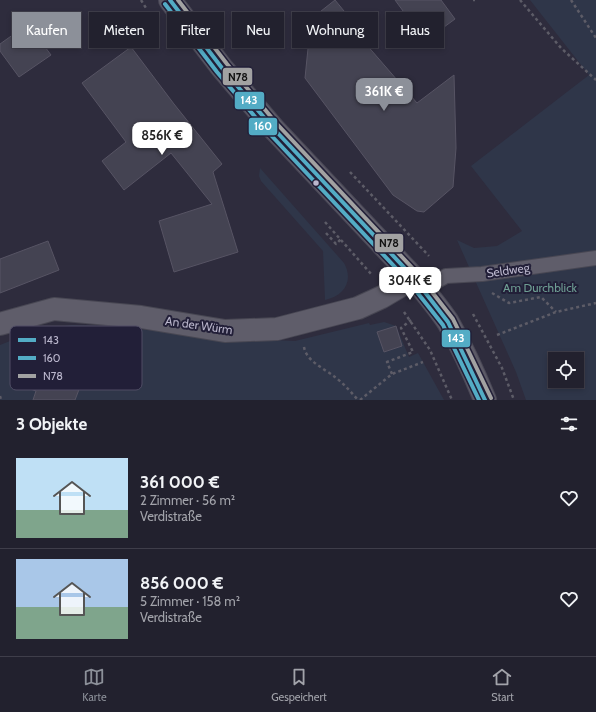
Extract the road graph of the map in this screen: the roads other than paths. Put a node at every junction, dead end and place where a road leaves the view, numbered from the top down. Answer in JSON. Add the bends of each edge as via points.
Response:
{"nodes":[{"id":1,"x":170,"y":0,"type":"edge"},
{"id":2,"x":596,"y":258,"type":"edge"},
{"id":3,"x":418,"y":284,"type":"junction"},
{"id":4,"x":0,"y":324,"type":"edge"},
{"id":5,"x":485,"y":400,"type":"edge"}],
"edges":[{"from":1,"to":3,"type":"main road","via":[[222,68],[273,128]]},
{"from":2,"to":3,"type":"lane","name":"Seldweg","via":[[482,274],[446,276]]},
{"from":3,"to":4,"type":"street","name":"An der Würm","via":[[358,308],[277,329],[225,331],[141,317],[54,309]]},
{"from":3,"to":5,"type":"main road","via":[[447,322],[470,363]]}]}
